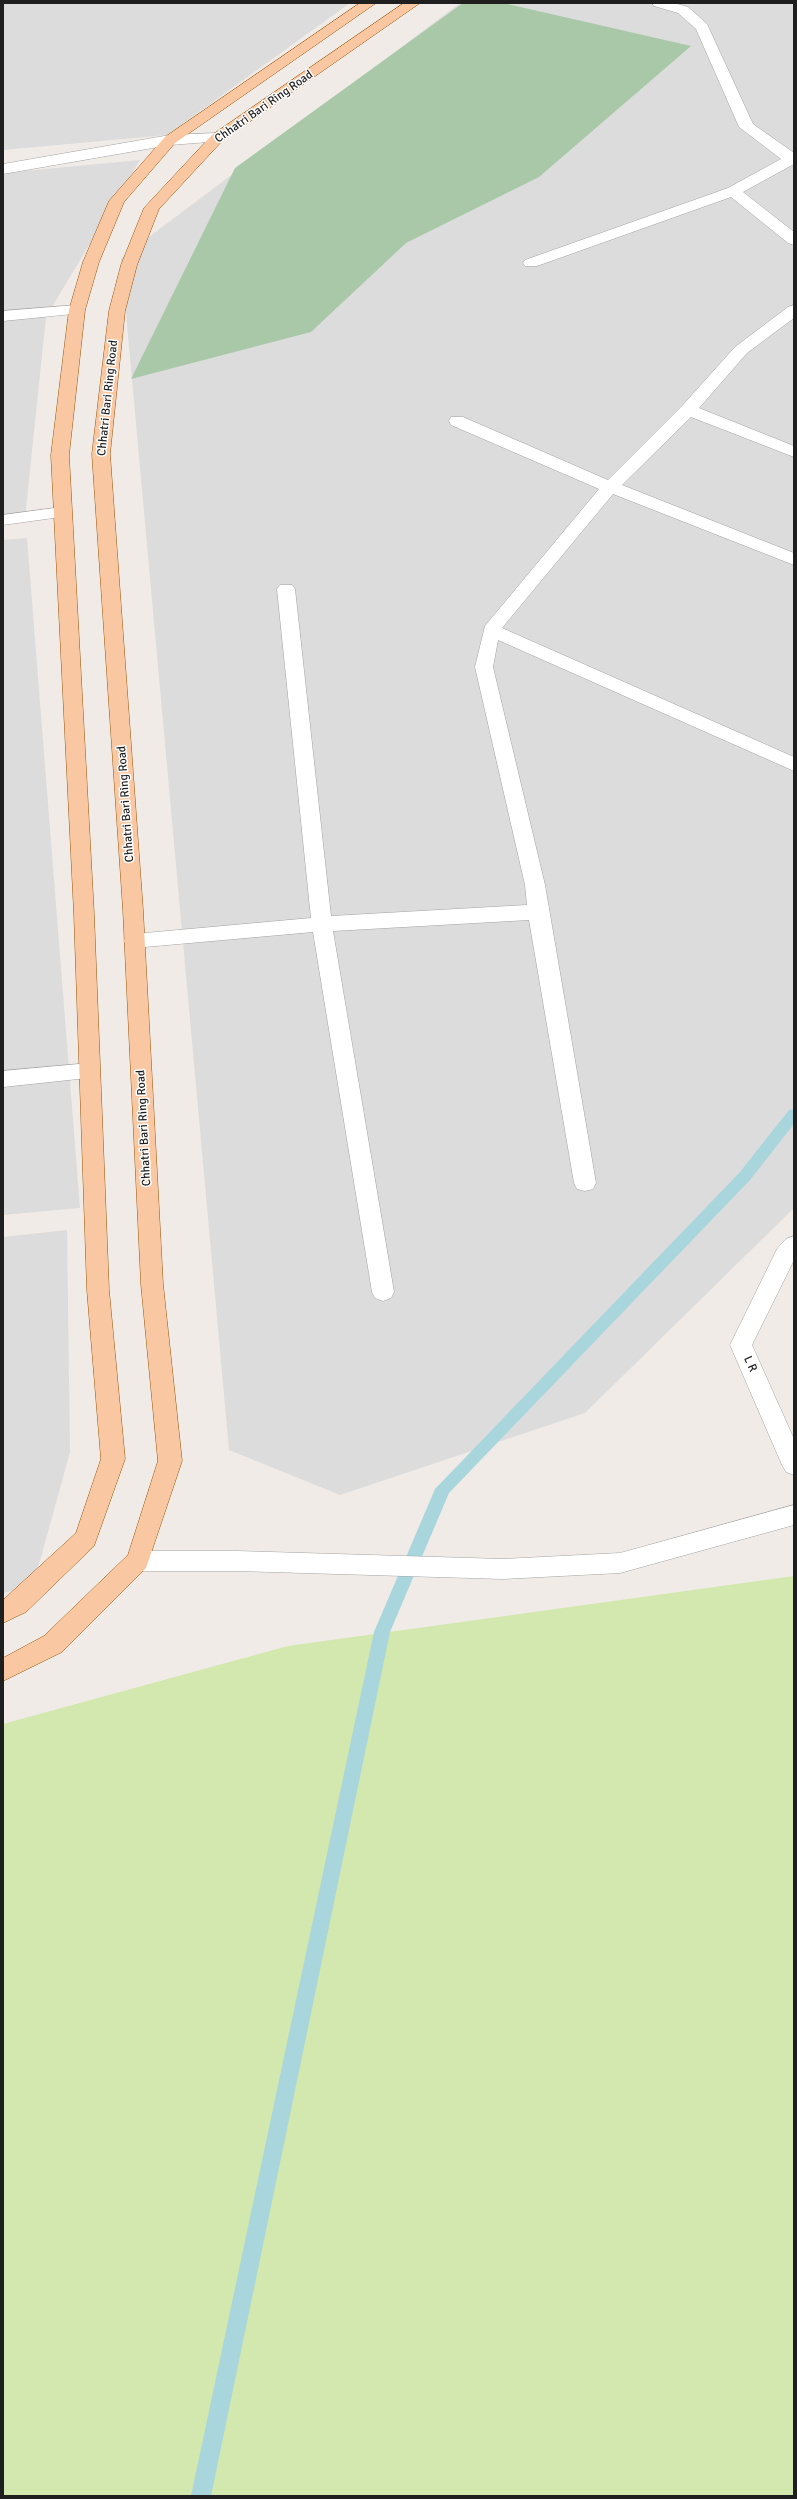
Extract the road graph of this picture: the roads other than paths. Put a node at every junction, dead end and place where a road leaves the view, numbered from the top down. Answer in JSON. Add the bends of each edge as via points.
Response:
{"nodes":[{"id":1,"x":369,"y":3,"type":"edge"},
{"id":2,"x":413,"y":3,"type":"edge"},
{"id":3,"x":659,"y":3,"type":"edge"},
{"id":4,"x":217,"y":138,"type":"junction"},
{"id":5,"x":170,"y":140,"type":"junction"},
{"id":6,"x":792,"y":158,"type":"edge"},
{"id":7,"x":3,"y":169,"type":"edge"},
{"id":8,"x":733,"y":191,"type":"junction"},
{"id":9,"x":794,"y":240,"type":"edge"},
{"id":10,"x":531,"y":263,"type":"dead end"},
{"id":11,"x":77,"y":310,"type":"junction"},
{"id":12,"x":794,"y":310,"type":"edge"},
{"id":13,"x":3,"y":316,"type":"edge"},
{"id":14,"x":688,"y":410,"type":"junction"},
{"id":15,"x":457,"y":420,"type":"dead end"},
{"id":16,"x":794,"y":452,"type":"edge"},
{"id":17,"x":610,"y":487,"type":"junction"},
{"id":18,"x":62,"y":512,"type":"junction"},
{"id":19,"x":3,"y":520,"type":"edge"},
{"id":20,"x":794,"y":559,"type":"edge"},
{"id":21,"x":286,"y":588,"type":"dead end"},
{"id":22,"x":491,"y":630,"type":"junction"},
{"id":23,"x":794,"y":765,"type":"edge"},
{"id":24,"x":538,"y":912,"type":"junction"},
{"id":25,"x":322,"y":924,"type":"junction"},
{"id":26,"x":134,"y":941,"type":"junction"},
{"id":27,"x":90,"y":1071,"type":"junction"},
{"id":28,"x":3,"y":1079,"type":"edge"},
{"id":29,"x":585,"y":1183,"type":"dead end"},
{"id":30,"x":794,"y":1245,"type":"edge"},
{"id":31,"x":383,"y":1292,"type":"dead end"},
{"id":32,"x":794,"y":1465,"type":"edge"},
{"id":33,"x":794,"y":1515,"type":"edge"},
{"id":34,"x":138,"y":1561,"type":"junction"},
{"id":35,"x":3,"y":1612,"type":"edge"},
{"id":36,"x":3,"y":1670,"type":"edge"}],
"edges":[{"from":1,"to":5,"type":"main road"},
{"from":2,"to":4,"type":"main road","name":"Chhatri Bari Ring Road"},
{"from":3,"to":6,"type":"street","via":[[683,10],[702,27],[747,127]]},
{"from":4,"to":5,"type":"street"},
{"from":4,"to":26,"type":"main road","name":"Chhatri Bari Ring Road","via":[[152,208],[130,265],[117,311],[102,446]]},
{"from":5,"to":7,"type":"street"},
{"from":5,"to":11,"type":"main road","via":[[117,201],[92,262]]},
{"from":6,"to":8,"type":"street"},
{"from":8,"to":9,"type":"street"},
{"from":8,"to":10,"type":"street"},
{"from":11,"to":13,"type":"street"},
{"from":11,"to":18,"type":"main road","via":[[60,455]]},
{"from":12,"to":14,"type":"street","via":[[741,350]]},
{"from":14,"to":16,"type":"street"},
{"from":14,"to":17,"type":"street"},
{"from":15,"to":17,"type":"street"},
{"from":17,"to":20,"type":"street"},
{"from":17,"to":22,"type":"street"},
{"from":18,"to":19,"type":"street"},
{"from":18,"to":27,"type":"main road"},
{"from":21,"to":25,"type":"street"},
{"from":22,"to":23,"type":"street"},
{"from":22,"to":24,"type":"street","via":[[484,667],[535,885]]},
{"from":24,"to":25,"type":"street"},
{"from":24,"to":29,"type":"street"},
{"from":25,"to":26,"type":"street"},
{"from":25,"to":31,"type":"street"},
{"from":26,"to":34,"type":"main road","name":"Chhatri Bari Ring Road","via":[[152,1284],[170,1461]]},
{"from":27,"to":28,"type":"street"},
{"from":27,"to":35,"type":"main road","via":[[98,1290],[113,1459],[86,1539],[17,1605]]},
{"from":30,"to":32,"type":"street","name":"L R","via":[[785,1254],[741,1345]]},
{"from":33,"to":34,"type":"street","via":[[620,1563],[503,1569],[237,1561]]},
{"from":34,"to":36,"type":"main road","name":"Chhatri Bari Ring Road","via":[[53,1644]]}]}
